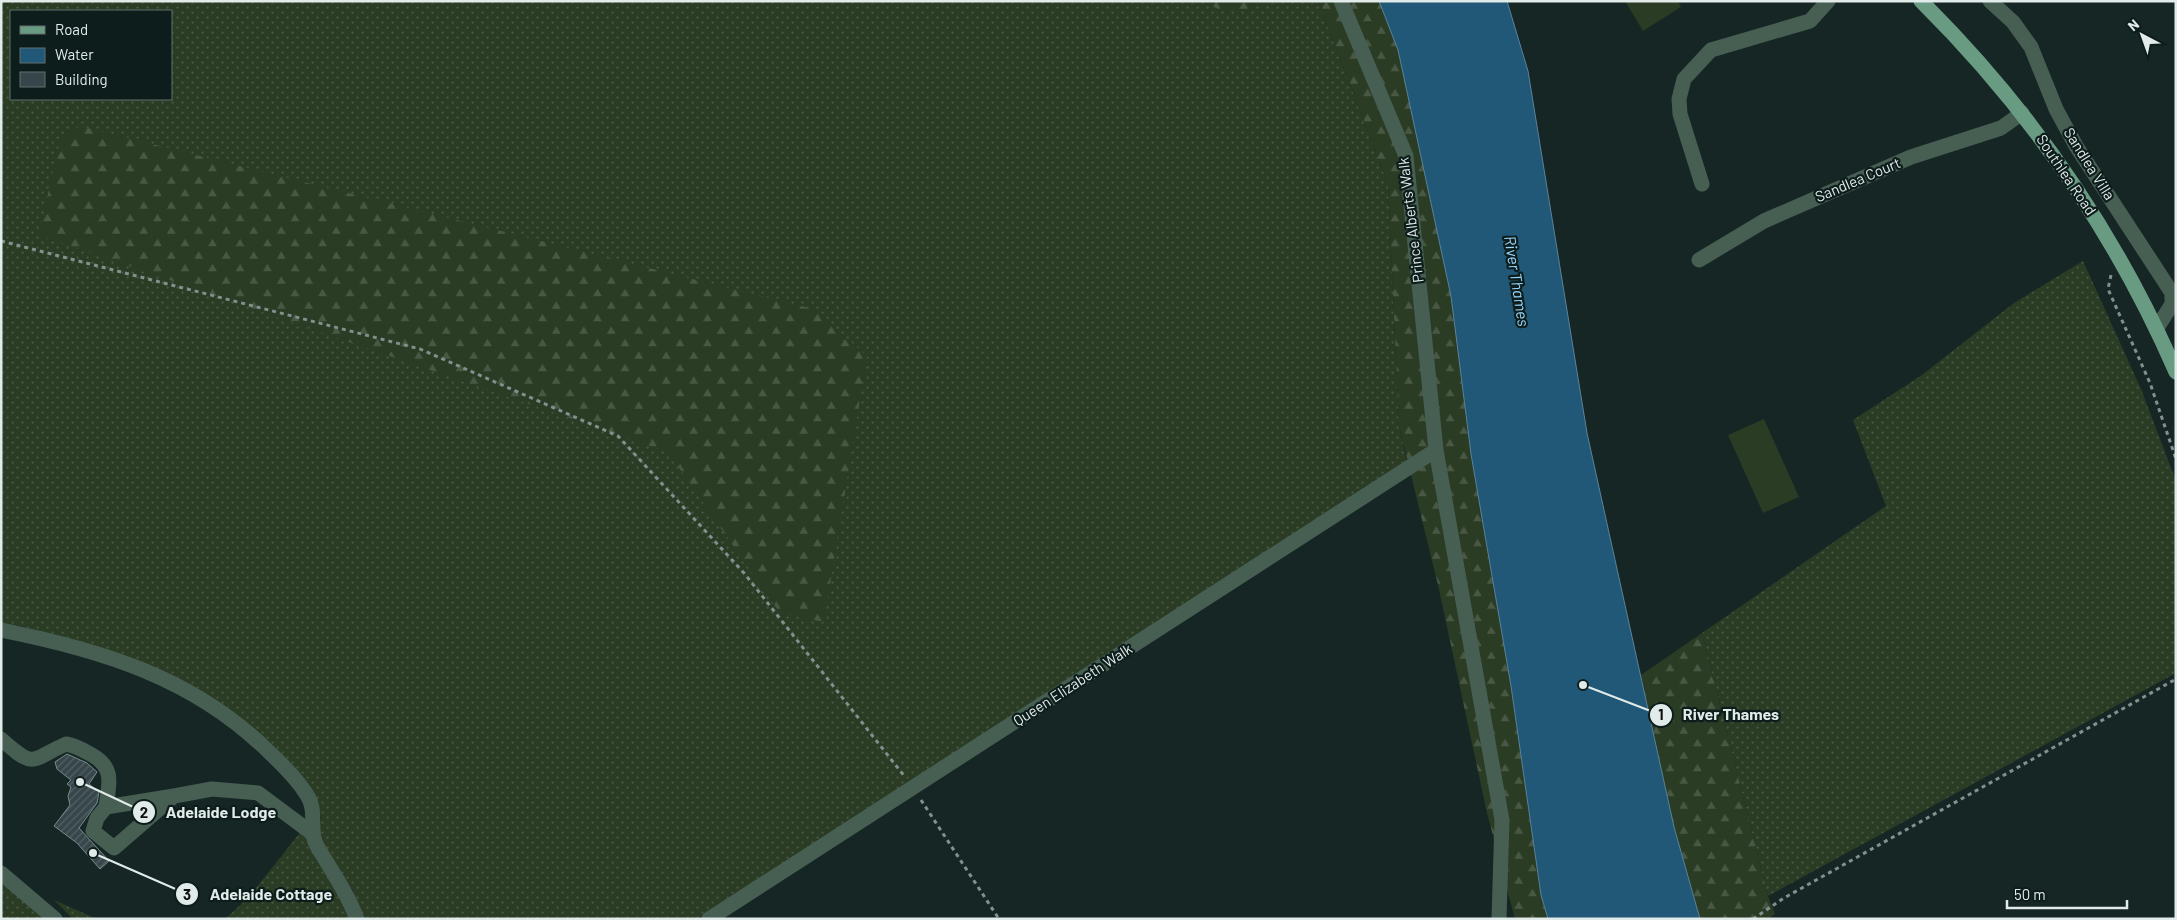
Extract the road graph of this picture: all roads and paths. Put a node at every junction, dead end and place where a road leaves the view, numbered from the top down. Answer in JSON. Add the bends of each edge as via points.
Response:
{"nodes":[{"id":1,"x":1341,"y":1,"type":"edge"},
{"id":2,"x":1828,"y":1,"type":"edge"},
{"id":3,"x":1921,"y":1,"type":"edge"},
{"id":4,"x":1990,"y":1,"type":"edge"},
{"id":5,"x":2022,"y":113,"type":"junction"},
{"id":6,"x":1702,"y":184,"type":"dead end"},
{"id":7,"x":1,"y":241,"type":"edge"},
{"id":8,"x":2118,"y":253,"type":"junction"},
{"id":9,"x":1699,"y":260,"type":"dead end"},
{"id":10,"x":2157,"y":328,"type":"junction"},
{"id":11,"x":2176,"y":372,"type":"edge"},
{"id":12,"x":1436,"y":450,"type":"junction"},
{"id":13,"x":2176,"y":459,"type":"edge"},
{"id":14,"x":1,"y":630,"type":"edge"},
{"id":15,"x":2176,"y":679,"type":"edge"},
{"id":16,"x":1,"y":739,"type":"edge"},
{"id":17,"x":913,"y":787,"type":"junction"},
{"id":18,"x":174,"y":796,"type":"junction"},
{"id":19,"x":106,"y":807,"type":"junction"},
{"id":20,"x":313,"y":834,"type":"junction"},
{"id":21,"x":1,"y":873,"type":"edge"},
{"id":22,"x":55,"y":919,"type":"edge"},
{"id":23,"x":357,"y":919,"type":"edge"},
{"id":24,"x":710,"y":919,"type":"edge"},
{"id":25,"x":999,"y":919,"type":"edge"},
{"id":26,"x":1500,"y":919,"type":"edge"},
{"id":27,"x":1753,"y":919,"type":"edge"}],
"edges":[{"from":1,"to":12,"type":"street","name":"Prince Alberts Walk","via":[[1406,156]]},
{"from":2,"to":6,"type":"street","via":[[1810,21],[1711,50],[1684,79],[1679,98],[1680,114]]},
{"from":3,"to":5,"type":"main road","name":"Southlea Road","via":[[1956,36]]},
{"from":4,"to":10,"type":"street","name":"Sandlea Villa","via":[[2013,22],[2031,47],[2056,109],[2076,146],[2172,293],[2172,304]]},
{"from":5,"to":8,"type":"main road","name":"Southlea Road"},
{"from":5,"to":9,"type":"street","name":"Sandlea Court","via":[[2001,128],[1911,157],[1772,218]]},
{"from":7,"to":17,"type":"path","via":[[420,349],[618,436],[744,572]]},
{"from":8,"to":10,"type":"main road","name":"Southlea Road"},
{"from":8,"to":13,"type":"path","via":[[2108,289],[2150,383]]},
{"from":10,"to":11,"type":"main road","name":"Southlea Road"},
{"from":12,"to":17,"type":"street","name":"Queen Elizabeth Walk"},
{"from":12,"to":26,"type":"street","name":"Prince Alberts Walk","via":[[1502,820]]},
{"from":14,"to":20,"type":"street","via":[[114,658],[170,680],[195,694],[251,735],[294,777],[311,802]]},
{"from":15,"to":27,"type":"path","via":[[1784,898]]},
{"from":16,"to":19,"type":"street","via":[[20,756],[30,760],[44,758],[66,744],[77,746],[101,761],[108,771]]},
{"from":17,"to":24,"type":"street","name":"Queen Elizabeth Walk"},
{"from":17,"to":25,"type":"path"},
{"from":18,"to":19,"type":"street"},
{"from":18,"to":19,"type":"street","via":[[114,848],[93,831],[97,818]]},
{"from":18,"to":20,"type":"street","via":[[218,788],[258,793]]},
{"from":20,"to":23,"type":"street"},
{"from":21,"to":22,"type":"street"}]}
